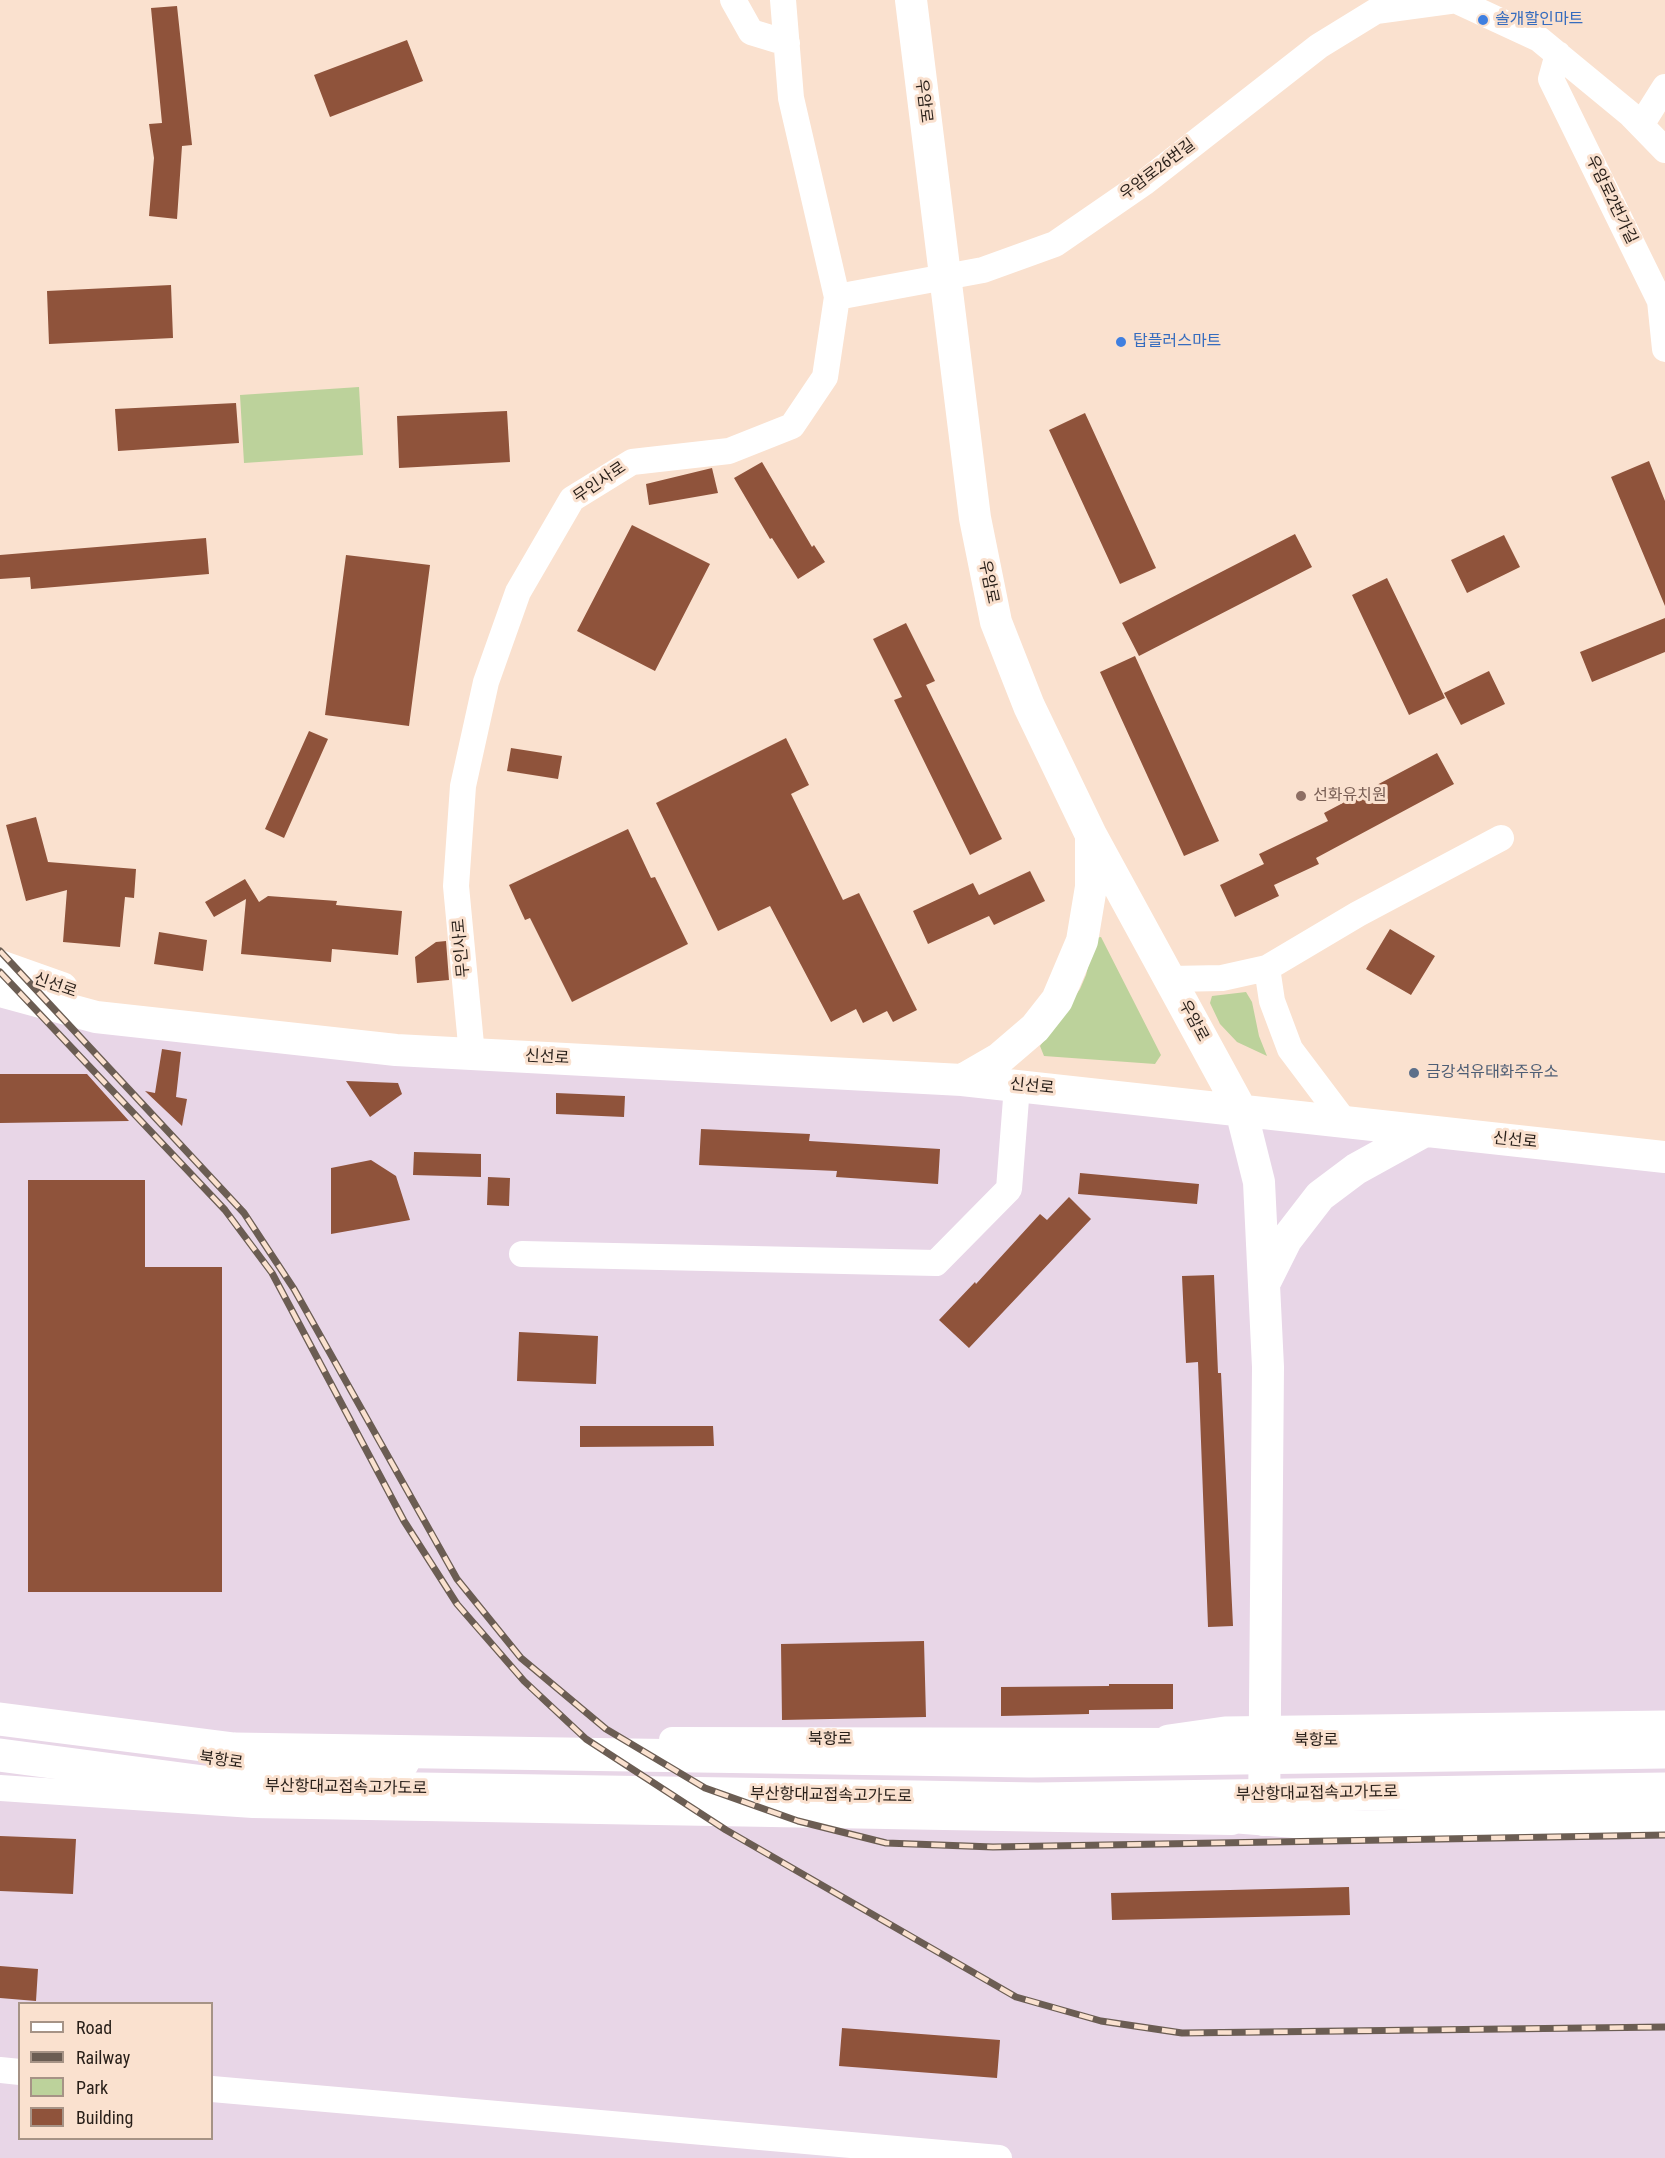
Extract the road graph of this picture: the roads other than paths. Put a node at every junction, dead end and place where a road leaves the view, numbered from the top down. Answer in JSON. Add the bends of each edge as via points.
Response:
{"nodes":[{"id":1,"x":733,"y":0,"type":"edge"},
{"id":2,"x":783,"y":0,"type":"edge"},
{"id":3,"x":911,"y":0,"type":"edge"},
{"id":4,"x":1457,"y":0,"type":"edge"},
{"id":5,"x":787,"y":43,"type":"junction"},
{"id":6,"x":1558,"y":54,"type":"junction"},
{"id":7,"x":1665,"y":87,"type":"edge"},
{"id":8,"x":1641,"y":125,"type":"junction"},
{"id":9,"x":1665,"y":150,"type":"edge"},
{"id":10,"x":837,"y":297,"type":"junction"},
{"id":11,"x":1665,"y":349,"type":"edge"},
{"id":12,"x":1091,"y":835,"type":"junction"},
{"id":13,"x":1501,"y":838,"type":"dead end"},
{"id":14,"x":0,"y":966,"type":"edge"},
{"id":15,"x":1267,"y":968,"type":"junction"},
{"id":16,"x":1171,"y":979,"type":"junction"},
{"id":17,"x":4,"y":999,"type":"edge"},
{"id":18,"x":396,"y":1050,"type":"junction"},
{"id":19,"x":472,"y":1055,"type":"junction"},
{"id":20,"x":962,"y":1080,"type":"junction"},
{"id":21,"x":1017,"y":1086,"type":"junction"},
{"id":22,"x":1241,"y":1110,"type":"junction"},
{"id":23,"x":1345,"y":1122,"type":"junction"},
{"id":24,"x":1424,"y":1132,"type":"junction"},
{"id":25,"x":1665,"y":1157,"type":"edge"},
{"id":26,"x":522,"y":1254,"type":"dead end"},
{"id":27,"x":1266,"y":1281,"type":"junction"},
{"id":28,"x":0,"y":1719,"type":"edge"},
{"id":29,"x":1665,"y":1727,"type":"edge"},
{"id":30,"x":0,"y":1729,"type":"edge"},
{"id":31,"x":1665,"y":1740,"type":"edge"},
{"id":32,"x":1265,"y":1742,"type":"junction"},
{"id":33,"x":1665,"y":1752,"type":"edge"},
{"id":34,"x":0,"y":1755,"type":"edge"},
{"id":35,"x":1030,"y":1761,"type":"junction"},
{"id":36,"x":0,"y":1788,"type":"edge"},
{"id":37,"x":1665,"y":1788,"type":"edge"},
{"id":38,"x":1038,"y":1799,"type":"junction"},
{"id":39,"x":1665,"y":1810,"type":"edge"},
{"id":40,"x":1264,"y":1821,"type":"junction"},
{"id":41,"x":1665,"y":1821,"type":"edge"},
{"id":42,"x":0,"y":2070,"type":"edge"},
{"id":43,"x":18,"y":2072,"type":"edge"},
{"id":44,"x":213,"y":2089,"type":"edge"},
{"id":45,"x":926,"y":2155,"type":"edge"},
{"id":46,"x":999,"y":2158,"type":"edge"}],
"edges":[{"from":1,"to":5,"type":"street","via":[[751,32]]},
{"from":2,"to":5,"type":"street","name":"무인사로"},
{"from":3,"to":12,"type":"main road","name":"우암로","via":[[975,518],[996,622],[1029,706]]},
{"from":4,"to":6,"type":"street","via":[[1539,39]]},
{"from":4,"to":10,"type":"street","name":"우암로26번길","via":[[1376,11],[1319,46],[1145,182],[1055,244],[982,270]]},
{"from":5,"to":10,"type":"street","name":"무인사로","via":[[791,98]]},
{"from":6,"to":8,"type":"street"},
{"from":6,"to":11,"type":"street","name":"우암로2번가길","via":[[1551,79],[1660,301]]},
{"from":7,"to":8,"type":"street"},
{"from":8,"to":9,"type":"street"},
{"from":10,"to":19,"type":"street","name":"무인사로","via":[[825,377],[792,426],[729,451],[632,462],[572,499],[518,592],[486,682],[463,786],[456,886]]},
{"from":12,"to":16,"type":"main road","name":"우암로"},
{"from":12,"to":20,"type":"main road","via":[[1091,887],[1082,941],[1057,1000],[1035,1028],[1000,1058]]},
{"from":13,"to":15,"type":"street","via":[[1358,914]]},
{"from":14,"to":18,"type":"main road","name":"신선로","via":[[90,998]]},
{"from":15,"to":16,"type":"street","via":[[1222,978]]},
{"from":15,"to":23,"type":"street","via":[[1272,1001],[1290,1049]]},
{"from":16,"to":22,"type":"main road","name":"우암로"},
{"from":17,"to":18,"type":"main road","name":"신선로","via":[[96,1017]]},
{"from":18,"to":19,"type":"main road","name":"신선로"},
{"from":19,"to":20,"type":"main road","name":"신선로"},
{"from":20,"to":21,"type":"main road","name":"신선로"},
{"from":21,"to":22,"type":"main road","name":"신선로"},
{"from":21,"to":26,"type":"street","via":[[1009,1189],[936,1263]]},
{"from":22,"to":23,"type":"main road","name":"신선로"},
{"from":22,"to":27,"type":"main road","name":"우암로","via":[[1259,1182]]},
{"from":23,"to":24,"type":"main road","name":"신선로"},
{"from":24,"to":25,"type":"main road","name":"신선로"},
{"from":24,"to":27,"type":"main road","via":[[1356,1169],[1320,1196],[1286,1240]]},
{"from":27,"to":32,"type":"main road","name":"우암로"},
{"from":28,"to":35,"type":"highway","via":[[234,1749]]},
{"from":29,"to":35,"type":"highway","via":[[1226,1733]]},
{"from":30,"to":32,"type":"street","name":"북항로","via":[[309,1774],[663,1739]]},
{"from":31,"to":32,"type":"street","name":"북항로"},
{"from":32,"to":40,"type":"main road","name":"우암로"},
{"from":33,"to":35,"type":"highway"},
{"from":34,"to":38,"type":"highway","name":"부산항대교접속고가도로","via":[[234,1786]]},
{"from":36,"to":40,"type":"street","via":[[265,1806]]},
{"from":37,"to":38,"type":"highway","name":"부산항대교접속고가도로"},
{"from":38,"to":41,"type":"highway","via":[[1365,1827]]},
{"from":39,"to":40,"type":"street"},
{"from":42,"to":43,"type":"street"},
{"from":44,"to":45,"type":"street"},
{"from":45,"to":46,"type":"street"}]}
